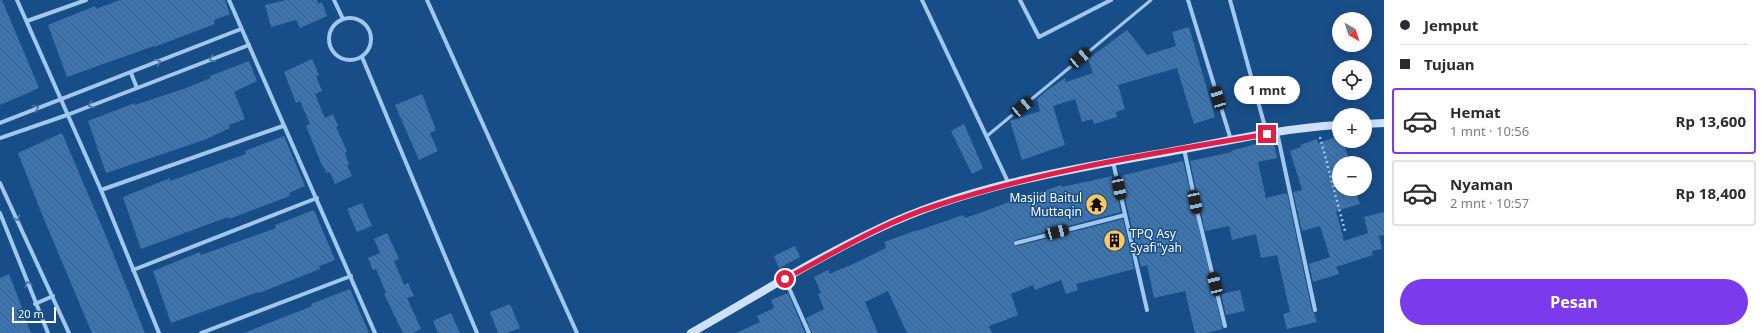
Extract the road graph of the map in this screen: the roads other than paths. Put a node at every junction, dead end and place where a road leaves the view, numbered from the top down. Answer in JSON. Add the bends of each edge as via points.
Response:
{"nodes":[{"id":1,"x":17,"y":0,"type":"edge"},
{"id":2,"x":86,"y":0,"type":"edge"},
{"id":3,"x":229,"y":0,"type":"edge"},
{"id":4,"x":334,"y":0,"type":"edge"},
{"id":5,"x":427,"y":0,"type":"edge"},
{"id":6,"x":922,"y":0,"type":"edge"},
{"id":7,"x":1020,"y":0,"type":"edge"},
{"id":8,"x":1111,"y":0,"type":"edge"},
{"id":9,"x":1150,"y":0,"type":"edge"},
{"id":10,"x":1188,"y":0,"type":"edge"},
{"id":11,"x":1230,"y":0,"type":"edge"},
{"id":12,"x":343,"y":19,"type":"junction"},
{"id":13,"x":26,"y":21,"type":"junction"},
{"id":14,"x":241,"y":29,"type":"junction"},
{"id":15,"x":249,"y":45,"type":"junction"},
{"id":16,"x":362,"y":57,"type":"junction"},
{"id":17,"x":131,"y":73,"type":"junction"},
{"id":18,"x":137,"y":88,"type":"junction"},
{"id":19,"x":60,"y":99,"type":"junction"},
{"id":20,"x":67,"y":115,"type":"junction"},
{"id":21,"x":0,"y":123,"type":"edge"},
{"id":22,"x":1384,"y":123,"type":"edge"},
{"id":23,"x":1372,"y":124,"type":"edge"},
{"id":24,"x":1332,"y":125,"type":"edge"},
{"id":25,"x":283,"y":126,"type":"junction"},
{"id":26,"x":1277,"y":132,"type":"junction"},
{"id":27,"x":1267,"y":134,"type":"junction"},
{"id":28,"x":986,"y":136,"type":"junction"},
{"id":29,"x":0,"y":138,"type":"edge"},
{"id":30,"x":1232,"y":140,"type":"junction"},
{"id":31,"x":1184,"y":149,"type":"junction"},
{"id":32,"x":1113,"y":161,"type":"junction"},
{"id":33,"x":0,"y":183,"type":"edge"},
{"id":34,"x":1009,"y":184,"type":"junction"},
{"id":35,"x":101,"y":190,"type":"junction"},
{"id":36,"x":317,"y":198,"type":"junction"},
{"id":37,"x":0,"y":213,"type":"edge"},
{"id":38,"x":1125,"y":214,"type":"junction"},
{"id":39,"x":1016,"y":243,"type":"dead end"},
{"id":40,"x":133,"y":270,"type":"junction"},
{"id":41,"x":351,"y":276,"type":"junction"},
{"id":42,"x":785,"y":279,"type":"junction"},
{"id":43,"x":53,"y":296,"type":"junction"},
{"id":44,"x":35,"y":304,"type":"junction"},
{"id":45,"x":1147,"y":310,"type":"dead end"},
{"id":46,"x":1315,"y":310,"type":"dead end"},
{"id":47,"x":1225,"y":326,"type":"dead end"},
{"id":48,"x":48,"y":333,"type":"edge"},
{"id":49,"x":69,"y":333,"type":"edge"},
{"id":50,"x":159,"y":333,"type":"edge"},
{"id":51,"x":201,"y":333,"type":"edge"},
{"id":52,"x":375,"y":333,"type":"edge"},
{"id":53,"x":477,"y":333,"type":"edge"},
{"id":54,"x":577,"y":333,"type":"edge"},
{"id":55,"x":691,"y":333,"type":"edge"},
{"id":56,"x":809,"y":333,"type":"edge"}],
"edges":[{"from":1,"to":13,"type":"street"},
{"from":2,"to":13,"type":"street"},
{"from":3,"to":14,"type":"street"},
{"from":4,"to":12,"type":"street"},
{"from":5,"to":54,"type":"street"},
{"from":6,"to":28,"type":"street"},
{"from":7,"to":8,"type":"street","via":[[1039,37]]},
{"from":9,"to":28,"type":"lane"},
{"from":10,"to":30,"type":"street"},
{"from":11,"to":27,"type":"street"},
{"from":12,"to":16,"type":"street","via":[[352,18],[367,26],[371,34],[371,43]]},
{"from":12,"to":16,"type":"street","via":[[334,25],[329,34],[329,44],[333,53],[342,60],[352,61]]},
{"from":13,"to":19,"type":"street"},
{"from":14,"to":15,"type":"street"},
{"from":17,"to":14,"type":"street","one_way":true},
{"from":15,"to":18,"type":"street","one_way":true},
{"from":15,"to":25,"type":"street"},
{"from":16,"to":53,"type":"street"},
{"from":17,"to":18,"type":"street"},
{"from":17,"to":19,"type":"street"},
{"from":18,"to":20,"type":"street","one_way":true},
{"from":19,"to":20,"type":"street"},
{"from":21,"to":19,"type":"street","one_way":true},
{"from":20,"to":29,"type":"street"},
{"from":20,"to":35,"type":"street"},
{"from":22,"to":23,"type":"street"},
{"from":24,"to":26,"type":"street"},
{"from":25,"to":35,"type":"street"},
{"from":25,"to":36,"type":"street"},
{"from":26,"to":27,"type":"street"},
{"from":26,"to":46,"type":"street"},
{"from":27,"to":30,"type":"street"},
{"from":28,"to":34,"type":"street"},
{"from":30,"to":31,"type":"street"},
{"from":31,"to":32,"type":"street"},
{"from":31,"to":47,"type":"street"},
{"from":32,"to":34,"type":"street"},
{"from":32,"to":38,"type":"street"},
{"from":33,"to":43,"type":"street","one_way":true},
{"from":34,"to":42,"type":"street","via":[[937,205],[879,229]]},
{"from":35,"to":40,"type":"street"},
{"from":36,"to":40,"type":"street"},
{"from":36,"to":41,"type":"street"},
{"from":44,"to":37,"type":"street","one_way":true},
{"from":38,"to":39,"type":"street"},
{"from":38,"to":45,"type":"street"},
{"from":40,"to":50,"type":"street"},
{"from":41,"to":51,"type":"street"},
{"from":41,"to":52,"type":"street"},
{"from":42,"to":55,"type":"street"},
{"from":42,"to":56,"type":"street"},
{"from":43,"to":44,"type":"street"},
{"from":43,"to":49,"type":"street"},
{"from":44,"to":48,"type":"street"}]}
